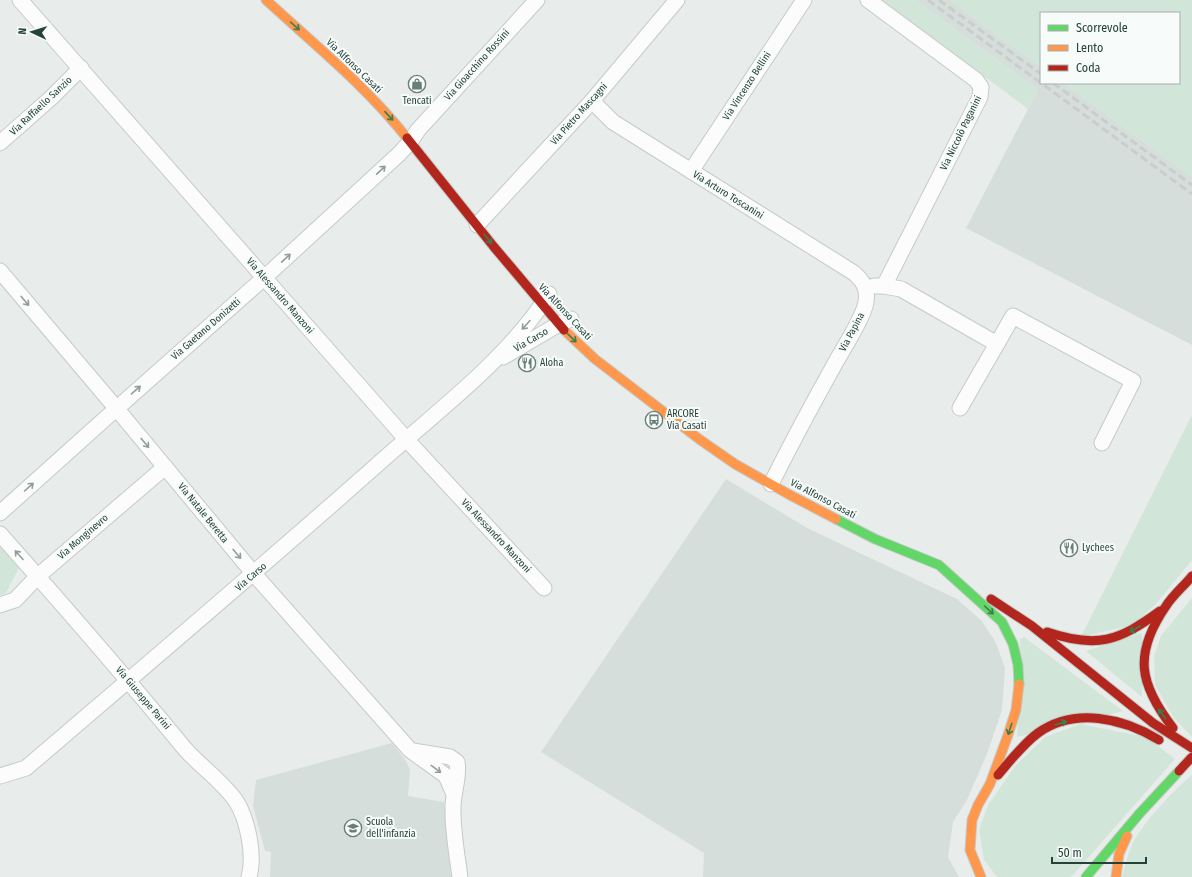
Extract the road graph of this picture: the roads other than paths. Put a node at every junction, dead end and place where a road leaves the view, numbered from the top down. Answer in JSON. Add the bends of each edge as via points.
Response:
{"nodes":[{"id":1,"x":20,"y":0,"type":"edge"},
{"id":2,"x":266,"y":0,"type":"edge"},
{"id":3,"x":537,"y":0,"type":"edge"},
{"id":4,"x":677,"y":0,"type":"edge"},
{"id":5,"x":804,"y":0,"type":"edge"},
{"id":6,"x":868,"y":0,"type":"edge"},
{"id":7,"x":81,"y":68,"type":"junction"},
{"id":8,"x":592,"y":102,"type":"junction"},
{"id":9,"x":416,"y":133,"type":"junction"},
{"id":10,"x":0,"y":143,"type":"edge"},
{"id":11,"x":691,"y":171,"type":"junction"},
{"id":12,"x":484,"y":218,"type":"junction"},
{"id":13,"x":0,"y":271,"type":"edge"},
{"id":14,"x":264,"y":278,"type":"junction"},
{"id":15,"x":866,"y":286,"type":"junction"},
{"id":16,"x":884,"y":286,"type":"junction"},
{"id":17,"x":547,"y":297,"type":"junction"},
{"id":18,"x":568,"y":320,"type":"junction"},
{"id":19,"x":997,"y":344,"type":"junction"},
{"id":20,"x":492,"y":364,"type":"junction"},
{"id":21,"x":116,"y":408,"type":"junction"},
{"id":22,"x":960,"y":408,"type":"dead end"},
{"id":23,"x":406,"y":439,"type":"junction"},
{"id":24,"x":1102,"y":443,"type":"dead end"},
{"id":25,"x":165,"y":467,"type":"junction"},
{"id":26,"x":774,"y":476,"type":"junction"},
{"id":27,"x":0,"y":513,"type":"edge"},
{"id":28,"x":0,"y":534,"type":"edge"},
{"id":29,"x":898,"y":538,"type":"dead end"},
{"id":30,"x":939,"y":565,"type":"junction"},
{"id":31,"x":254,"y":574,"type":"junction"},
{"id":32,"x":38,"y":576,"type":"junction"},
{"id":33,"x":1192,"y":576,"type":"edge"},
{"id":34,"x":544,"y":588,"type":"dead end"},
{"id":35,"x":0,"y":605,"type":"edge"},
{"id":36,"x":1166,"y":606,"type":"junction"},
{"id":37,"x":1032,"y":626,"type":"junction"},
{"id":38,"x":129,"y":681,"type":"junction"},
{"id":39,"x":1153,"y":723,"type":"junction"},
{"id":40,"x":1164,"y":744,"type":"dead end"},
{"id":41,"x":1189,"y":746,"type":"edge"},
{"id":42,"x":1186,"y":756,"type":"edge"},
{"id":43,"x":0,"y":776,"type":"edge"},
{"id":44,"x":990,"y":784,"type":"junction"},
{"id":45,"x":1140,"y":813,"type":"junction"},
{"id":46,"x":976,"y":867,"type":"junction"},
{"id":47,"x":250,"y":877,"type":"edge"},
{"id":48,"x":460,"y":877,"type":"edge"},
{"id":49,"x":981,"y":877,"type":"edge"},
{"id":50,"x":985,"y":877,"type":"edge"},
{"id":51,"x":1086,"y":877,"type":"edge"},
{"id":52,"x":1116,"y":877,"type":"edge"}],
"edges":[{"from":1,"to":7,"type":"street","name":"Via Alessandro Manzoni"},
{"from":2,"to":9,"type":"main road","name":"Via Alfonso Casati","one_way":true,"via":[[356,82],[394,122]]},
{"from":3,"to":9,"type":"street","name":"Via Gioacchino Rossini"},
{"from":4,"to":8,"type":"street","name":"Via Pietro Mascagni"},
{"from":5,"to":11,"type":"street","name":"Via Vincenzo Bellini"},
{"from":6,"to":16,"type":"street","name":"Via Niccolò Paganini","via":[[982,87],[980,97]]},
{"from":7,"to":10,"type":"street","name":"Via Raffaello Sanzio"},
{"from":7,"to":14,"type":"street","name":"Via Alessandro Manzoni"},
{"from":8,"to":11,"type":"street","name":"Via Arturo Toscanini","via":[[613,122]]},
{"from":8,"to":12,"type":"street","name":"Via Pietro Mascagni"},
{"from":9,"to":12,"type":"main road","name":"Via Alfonso Casati"},
{"from":14,"to":9,"type":"street","name":"Via Gaetano Donizetti","one_way":true},
{"from":11,"to":15,"type":"street","name":"Via Arturo Toscanini","via":[[854,273]]},
{"from":12,"to":17,"type":"main road","name":"Via Alfonso Casati","one_way":true},
{"from":13,"to":21,"type":"street","name":"Via Natale Beretta","one_way":true},
{"from":21,"to":14,"type":"street","name":"Via Gaetano Donizetti","one_way":true},
{"from":14,"to":23,"type":"street","name":"Via Alessandro Manzoni"},
{"from":15,"to":16,"type":"street"},
{"from":15,"to":26,"type":"street","name":"Via Papina","via":[[866,304],[859,320]]},
{"from":16,"to":19,"type":"street","via":[[901,289]]},
{"from":17,"to":18,"type":"main road","name":"Via Alfonso Casati"},
{"from":17,"to":20,"type":"street","name":"Via Carso","one_way":true},
{"from":18,"to":20,"type":"street","name":"Via Carso"},
{"from":18,"to":26,"type":"main road","name":"Via Alfonso Casati","one_way":true,"via":[[570,337],[699,439],[735,464]]},
{"from":19,"to":22,"type":"street"},
{"from":19,"to":24,"type":"street","via":[[1013,316],[1132,381]]},
{"from":20,"to":23,"type":"street","name":"Via Carso"},
{"from":21,"to":25,"type":"street","name":"Via Natale Beretta","one_way":true},
{"from":27,"to":21,"type":"street","name":"Via Gaetano Donizetti","one_way":true},
{"from":23,"to":31,"type":"street","name":"Via Carso"},
{"from":23,"to":34,"type":"street","name":"Via Alessandro Manzoni"},
{"from":25,"to":31,"type":"street","name":"Via Natale Beretta","one_way":true},
{"from":25,"to":32,"type":"street","name":"Via Monginevro"},
{"from":26,"to":30,"type":"main road","name":"Via Alfonso Casati","via":[[875,538]]},
{"from":32,"to":28,"type":"street","name":"Via Giuseppe Parini","one_way":true},
{"from":29,"to":30,"type":"main road","name":"Via Alfonso Casati"},
{"from":30,"to":37,"type":"main road","name":"Via Alfonso Casati"},
{"from":30,"to":44,"type":"main road","one_way":true,"via":[[1002,622],[1013,644],[1018,665],[1016,710]]},
{"from":31,"to":38,"type":"street","name":"Via Carso"},
{"from":31,"to":48,"type":"street","name":"Via Natale Beretta","via":[[410,750],[446,776],[454,794],[453,811]]},
{"from":32,"to":35,"type":"street","name":"Via Monginevro","via":[[16,600]]},
{"from":32,"to":38,"type":"street","name":"Via Giuseppe Parini"},
{"from":33,"to":36,"type":"main road"},
{"from":36,"to":37,"type":"main road","one_way":true,"via":[[1134,630],[1100,641],[1059,637]]},
{"from":41,"to":36,"type":"main road","one_way":true,"via":[[1157,707],[1148,691],[1144,675],[1148,639]]},
{"from":37,"to":39,"type":"main road","name":"Via Alfonso Casati"},
{"from":38,"to":43,"type":"street","name":"Via Carso","via":[[26,768]]},
{"from":38,"to":47,"type":"street","name":"Via Giuseppe Parini","via":[[188,752],[236,802],[244,819],[250,846]]},
{"from":39,"to":41,"type":"main road"},
{"from":39,"to":42,"type":"main road"},
{"from":44,"to":40,"type":"main road","one_way":true,"via":[[1028,742],[1056,723],[1081,718],[1106,718],[1131,725]]},
{"from":42,"to":45,"type":"main road","bridge":true,"via":[[1179,771]]},
{"from":44,"to":46,"type":"main road","via":[[972,820],[970,850]]},
{"from":45,"to":51,"type":"main road"},
{"from":45,"to":52,"type":"main road","via":[[1119,854]]},
{"from":46,"to":49,"type":"main road"},
{"from":46,"to":50,"type":"main road"}]}
